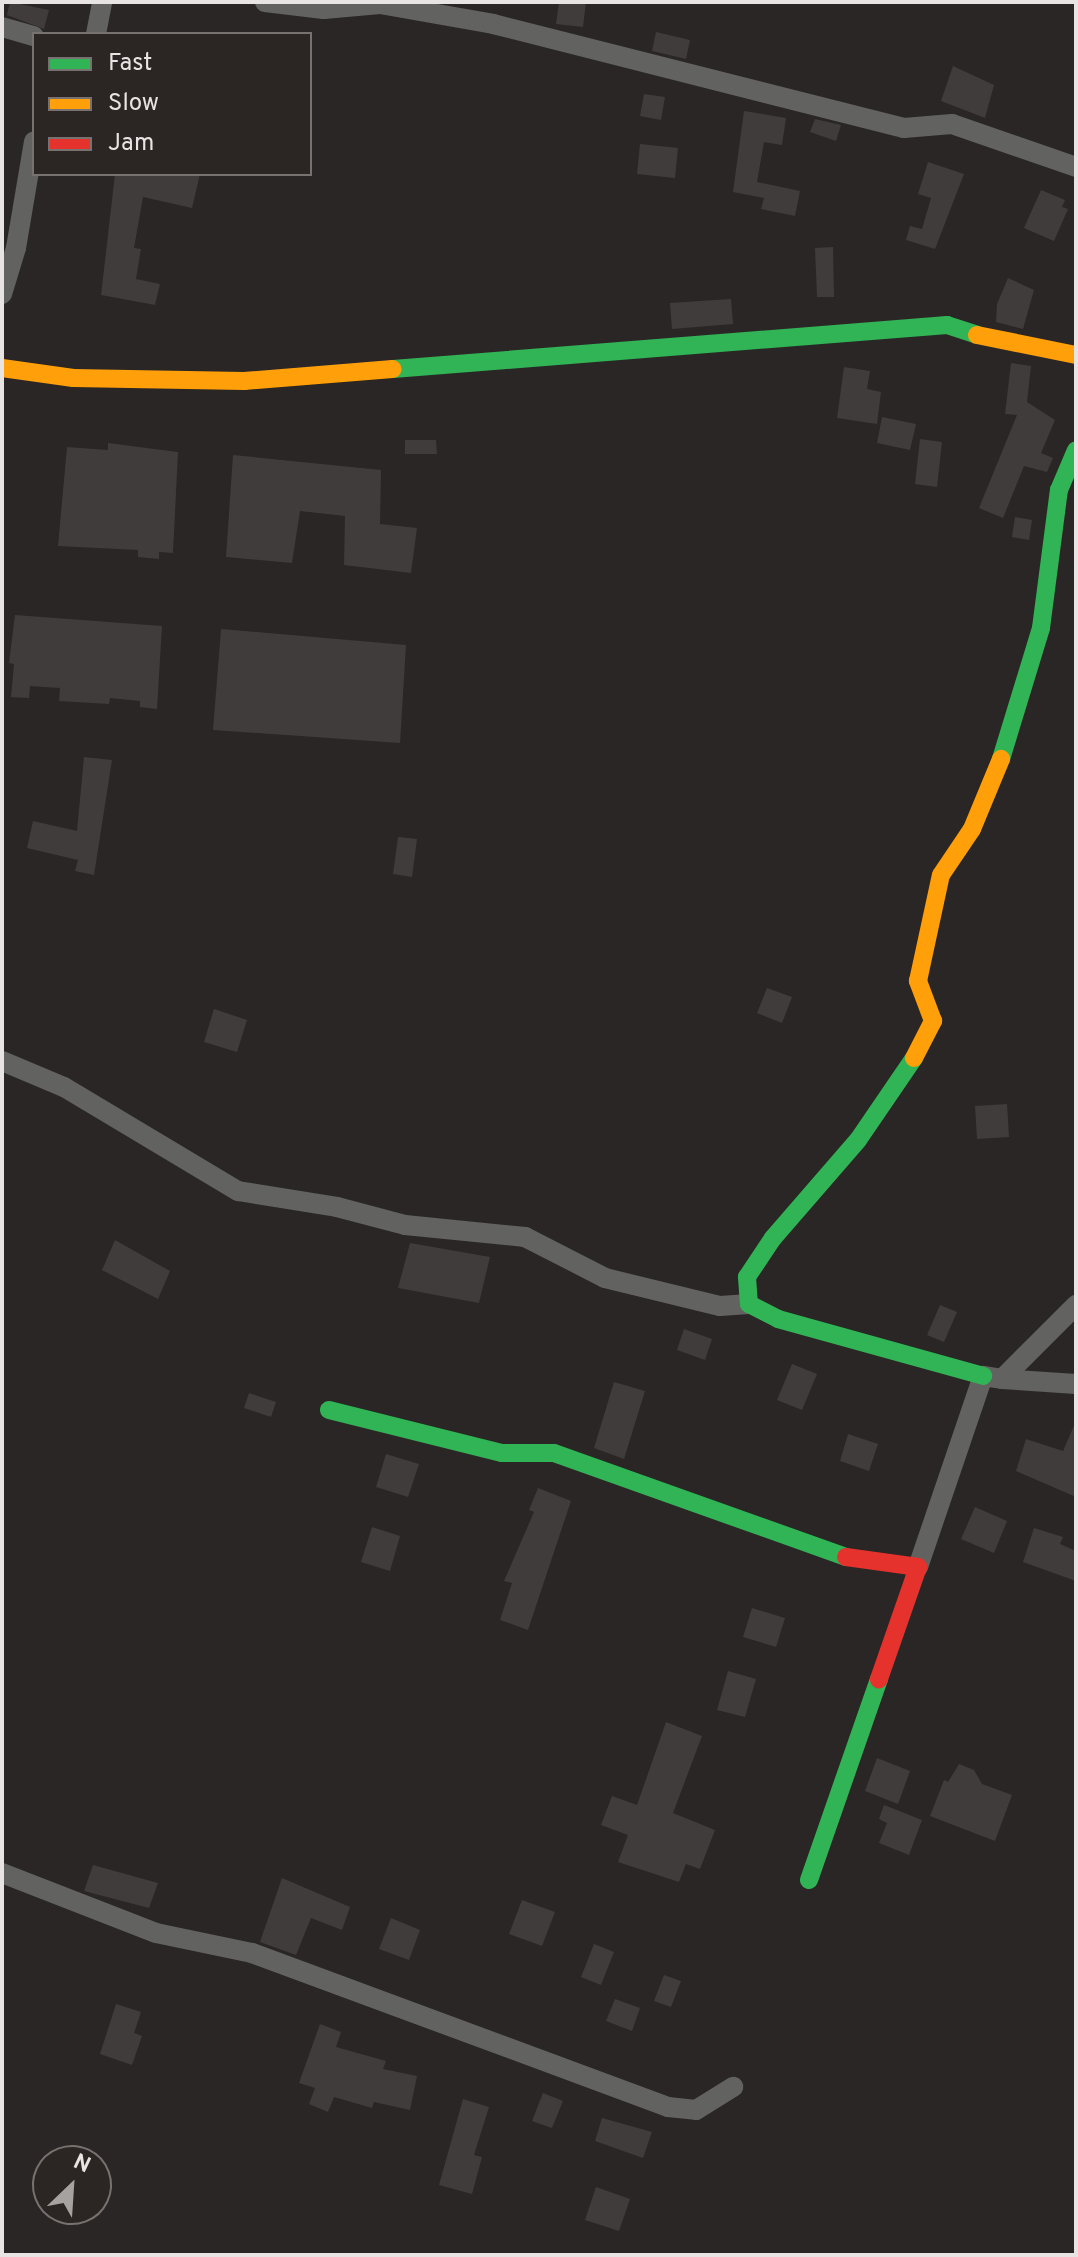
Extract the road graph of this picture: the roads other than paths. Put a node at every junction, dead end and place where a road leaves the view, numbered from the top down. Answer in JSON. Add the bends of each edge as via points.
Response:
{"nodes":[{"id":1,"x":102,"y":2,"type":"edge"},
{"id":2,"x":265,"y":2,"type":"edge"},
{"id":3,"x":2,"y":27,"type":"edge"},
{"id":4,"x":96,"y":32,"type":"edge"},
{"id":5,"x":32,"y":35,"type":"edge"},
{"id":6,"x":32,"y":154,"type":"edge"},
{"id":7,"x":1076,"y":167,"type":"edge"},
{"id":8,"x":2,"y":294,"type":"edge"},
{"id":9,"x":1076,"y":355,"type":"edge"},
{"id":10,"x":2,"y":368,"type":"edge"},
{"id":11,"x":1076,"y":450,"type":"edge"},
{"id":12,"x":2,"y":1061,"type":"edge"},
{"id":13,"x":749,"y":1304,"type":"junction"},
{"id":14,"x":1076,"y":1305,"type":"edge"},
{"id":15,"x":992,"y":1378,"type":"junction"},
{"id":16,"x":1076,"y":1384,"type":"edge"},
{"id":17,"x":329,"y":1410,"type":"dead end"},
{"id":18,"x":918,"y":1567,"type":"junction"},
{"id":19,"x":2,"y":1873,"type":"edge"},
{"id":20,"x":809,"y":1880,"type":"dead end"},
{"id":21,"x":733,"y":2087,"type":"dead end"}],
"edges":[{"from":1,"to":4,"type":"street"},
{"from":2,"to":7,"type":"street","via":[[324,9],[380,4],[493,24],[904,128],[952,124]]},
{"from":3,"to":5,"type":"street"},
{"from":6,"to":8,"type":"street","via":[[16,248]]},
{"from":9,"to":10,"type":"street","via":[[1004,344],[947,325],[244,381],[73,378]]},
{"from":11,"to":13,"type":"street","via":[[1059,490],[1041,628],[1016,723],[972,829],[941,875],[918,981],[933,1021],[928,1039],[858,1140],[773,1238],[747,1277]]},
{"from":12,"to":13,"type":"street","via":[[64,1087],[238,1191],[337,1207],[405,1225],[525,1237],[605,1278],[720,1306]]},
{"from":13,"to":15,"type":"street","via":[[778,1319]]},
{"from":14,"to":15,"type":"street"},
{"from":15,"to":16,"type":"street"},
{"from":15,"to":18,"type":"street"},
{"from":17,"to":18,"type":"street","via":[[502,1453],[554,1453],[858,1561]]},
{"from":18,"to":20,"type":"street"},
{"from":19,"to":21,"type":"street","via":[[156,1933],[252,1953],[668,2107],[696,2110]]}]}
